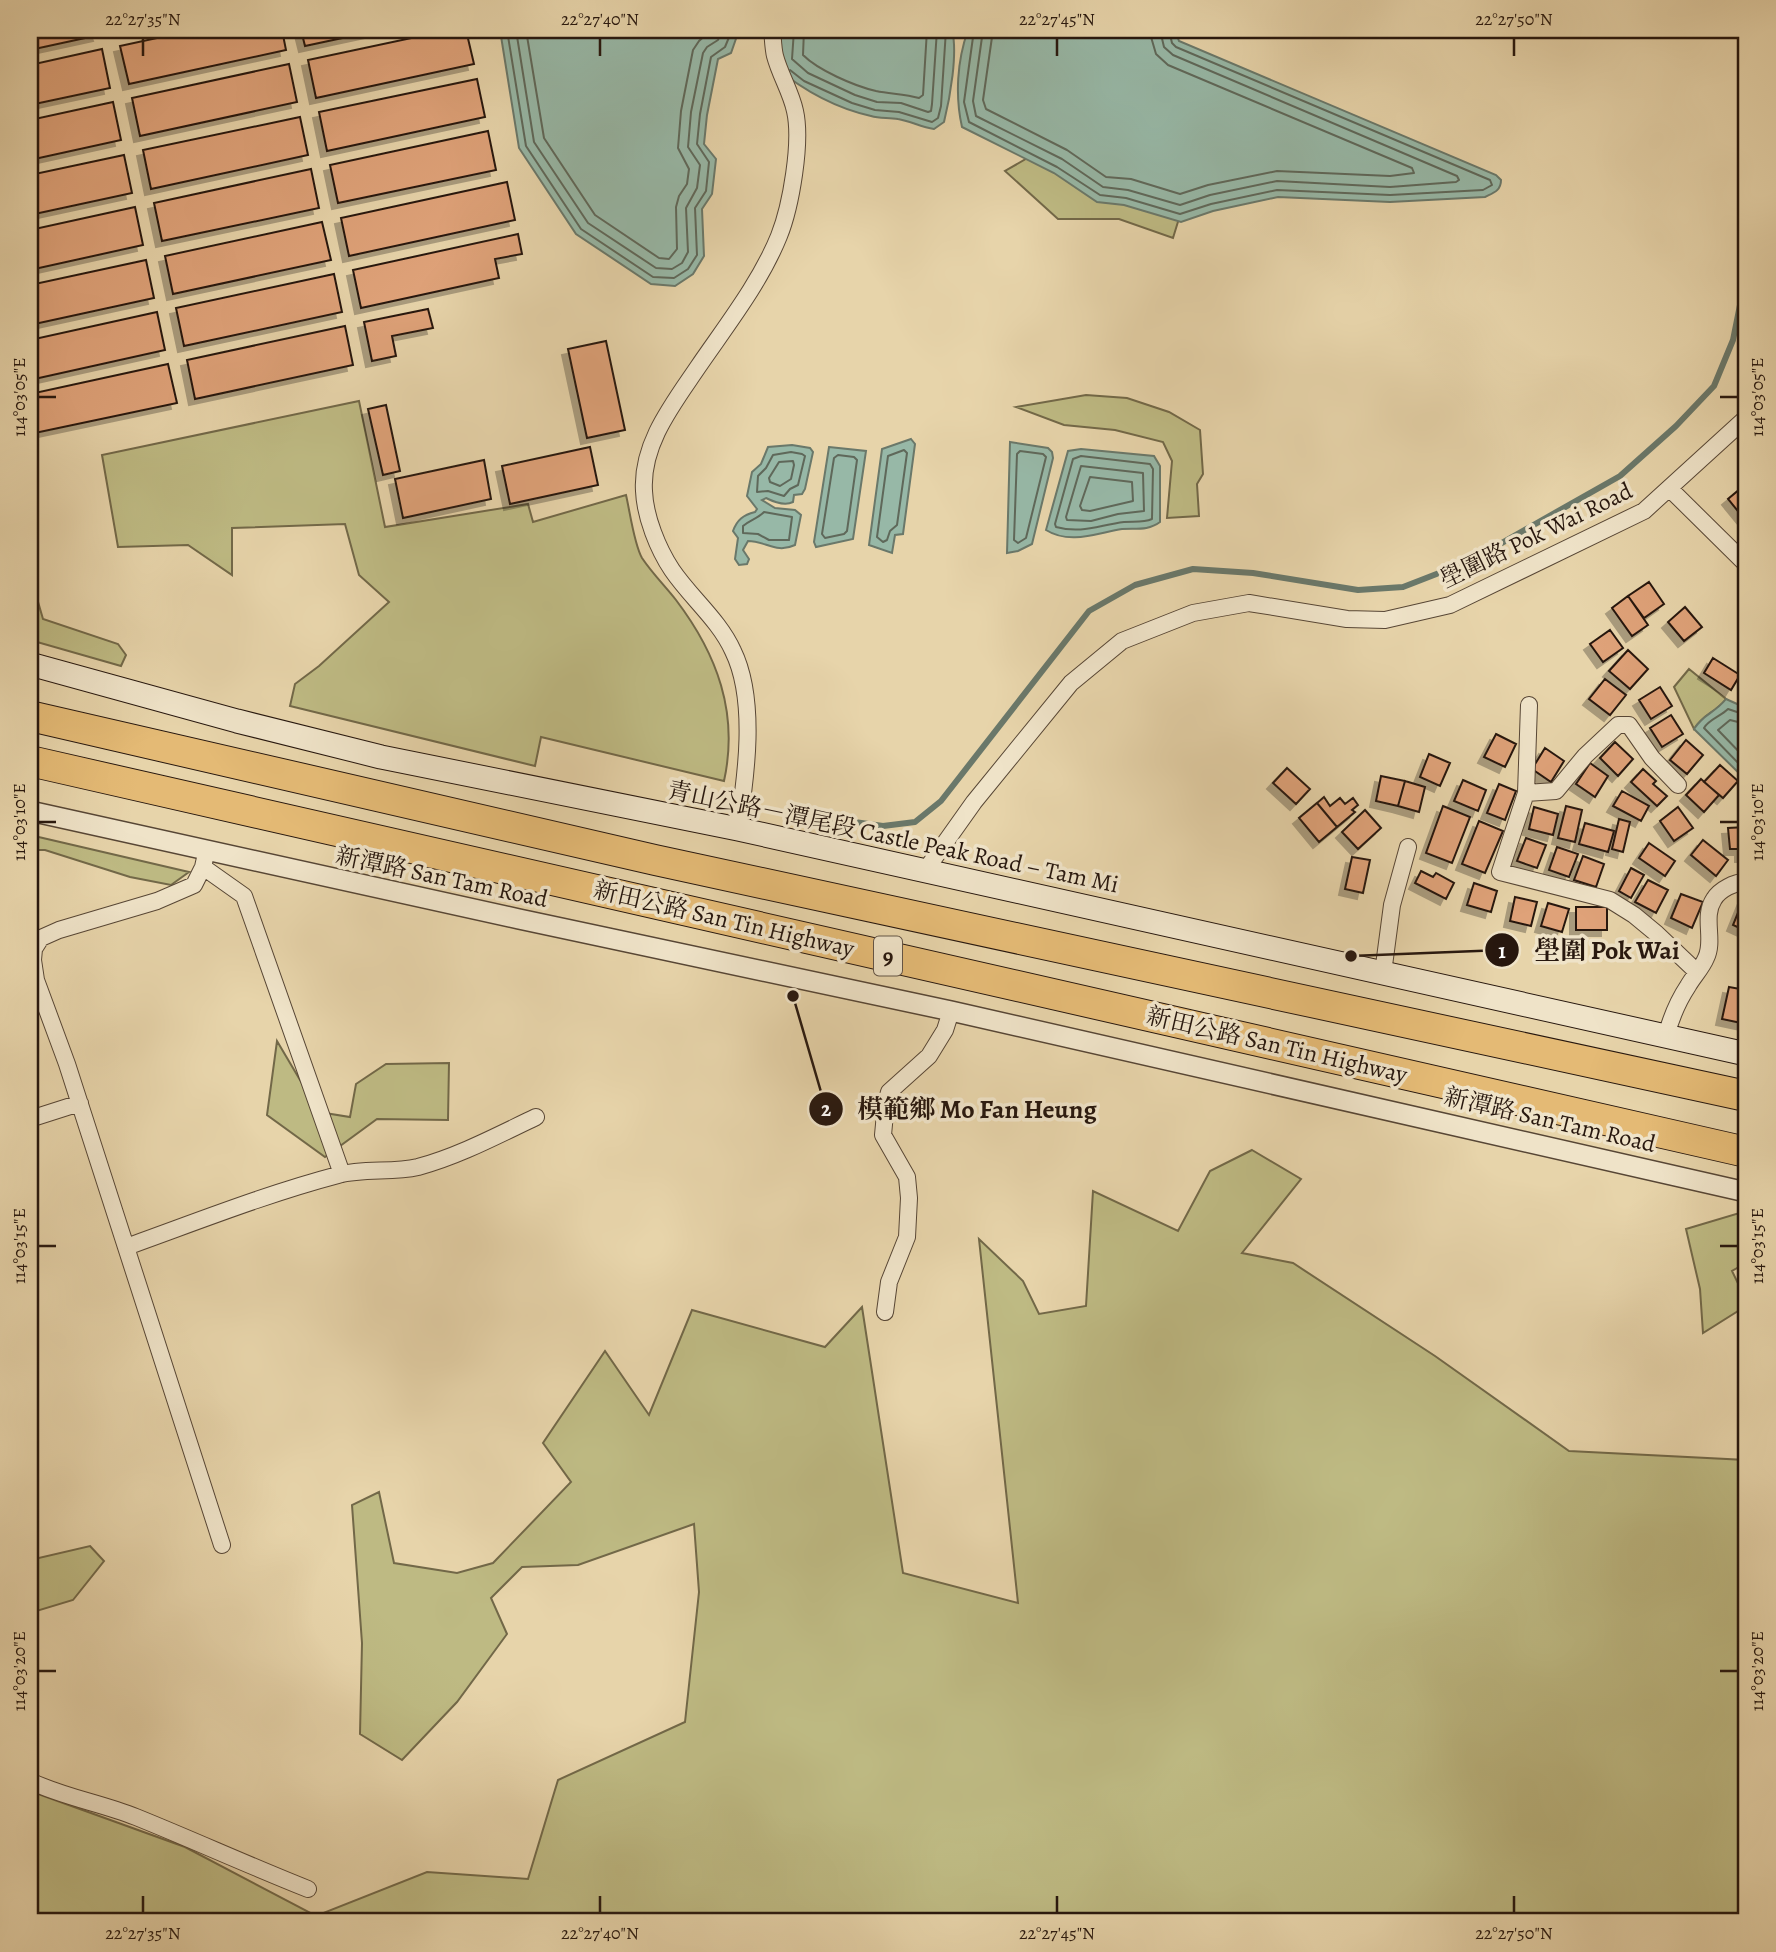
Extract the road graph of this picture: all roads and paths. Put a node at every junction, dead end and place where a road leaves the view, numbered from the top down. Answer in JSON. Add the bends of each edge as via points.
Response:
{"nodes":[{"id":1,"x":772,"y":30,"type":"edge"},
{"id":2,"x":1746,"y":418,"type":"edge"},
{"id":3,"x":1669,"y":488,"type":"junction"},
{"id":4,"x":1746,"y":564,"type":"edge"},
{"id":5,"x":30,"y":664,"type":"edge"},
{"id":6,"x":1529,"y":705,"type":"dead end"},
{"id":7,"x":30,"y":716,"type":"edge"},
{"id":8,"x":30,"y":761,"type":"edge"},
{"id":9,"x":1678,"y":785,"type":"dead end"},
{"id":10,"x":1525,"y":793,"type":"junction"},
{"id":11,"x":30,"y":811,"type":"edge"},
{"id":12,"x":738,"y":829,"type":"junction"},
{"id":13,"x":1408,"y":847,"type":"dead end"},
{"id":14,"x":205,"y":858,"type":"junction"},
{"id":15,"x":925,"y":871,"type":"junction"},
{"id":16,"x":1746,"y":881,"type":"edge"},
{"id":17,"x":1697,"y":972,"type":"junction"},
{"id":18,"x":1383,"y":973,"type":"junction"},
{"id":19,"x":951,"y":1011,"type":"junction"},
{"id":20,"x":1666,"y":1036,"type":"junction"},
{"id":21,"x":1746,"y":1054,"type":"edge"},
{"id":22,"x":1746,"y":1096,"type":"edge"},
{"id":23,"x":80,"y":1103,"type":"junction"},
{"id":24,"x":536,"y":1117,"type":"dead end"},
{"id":25,"x":30,"y":1119,"type":"edge"},
{"id":26,"x":1746,"y":1152,"type":"edge"},
{"id":27,"x":342,"y":1174,"type":"junction"},
{"id":28,"x":1746,"y":1192,"type":"edge"},
{"id":29,"x":126,"y":1247,"type":"junction"},
{"id":30,"x":885,"y":1312,"type":"dead end"},
{"id":31,"x":222,"y":1545,"type":"dead end"},
{"id":32,"x":30,"y":1780,"type":"edge"},
{"id":33,"x":308,"y":1889,"type":"dead end"}],
"edges":[{"from":1,"to":12,"type":"street","via":[[775,55],[795,108],[797,136],[779,235],[669,411],[644,466],[645,501],[655,536],[672,570],[733,651],[744,690],[746,776]]},
{"from":2,"to":3,"type":"street","name":"壆圍路 Pok Wai Road"},
{"from":3,"to":4,"type":"street"},
{"from":3,"to":15,"type":"street","name":"壆圍路 Pok Wai Road","via":[[1644,511],[1450,605],[1385,620],[1347,619],[1249,603],[1193,613],[1122,641],[1071,683]]},
{"from":5,"to":12,"type":"main road","name":"青山公路－潭尾段 Castle Peak Road – Tam Mi","via":[[381,757]]},
{"from":6,"to":10,"type":"street"},
{"from":7,"to":22,"type":"highway","name":"新田公路 San Tin Highway","number":"9","via":[[654,860]]},
{"from":8,"to":26,"type":"highway","name":"新田公路 San Tin Highway","number":"9"},
{"from":9,"to":10,"type":"street","via":[[1629,725],[1618,725],[1556,791]]},
{"from":10,"to":17,"type":"street","via":[[1500,873],[1610,900],[1657,934]]},
{"from":11,"to":14,"type":"street","name":"新潭路 San Tam Road"},
{"from":12,"to":15,"type":"main road","name":"青山公路－潭尾段 Castle Peak Road – Tam Mi"},
{"from":13,"to":18,"type":"street","via":[[1392,905]]},
{"from":14,"to":19,"type":"street","name":"新潭路 San Tam Road"},
{"from":14,"to":23,"type":"street","via":[[194,885],[59,930],[41,938],[34,949],[36,980]]},
{"from":14,"to":27,"type":"street","via":[[244,896]]},
{"from":15,"to":18,"type":"main road","name":"青山公路－潭尾段 Castle Peak Road – Tam Mi"},
{"from":16,"to":17,"type":"street","via":[[1714,898],[1708,911],[1707,957]]},
{"from":17,"to":20,"type":"street"},
{"from":18,"to":20,"type":"main road","name":"青山公路－潭尾段 Castle Peak Road – Tam Mi"},
{"from":19,"to":28,"type":"street","name":"新潭路 San Tam Road"},
{"from":19,"to":30,"type":"street","via":[[929,1056],[889,1092],[886,1103],[884,1135],[907,1177],[909,1198],[907,1237],[889,1282]]},
{"from":20,"to":21,"type":"main road","name":"青山公路－潭尾段 Castle Peak Road – Tam Mi"},
{"from":23,"to":25,"type":"street"},
{"from":23,"to":29,"type":"street"},
{"from":24,"to":27,"type":"street","via":[[460,1153],[415,1167]]},
{"from":27,"to":29,"type":"street"},
{"from":29,"to":31,"type":"street"},
{"from":32,"to":33,"type":"street","via":[[51,1791],[137,1817]]}]}
